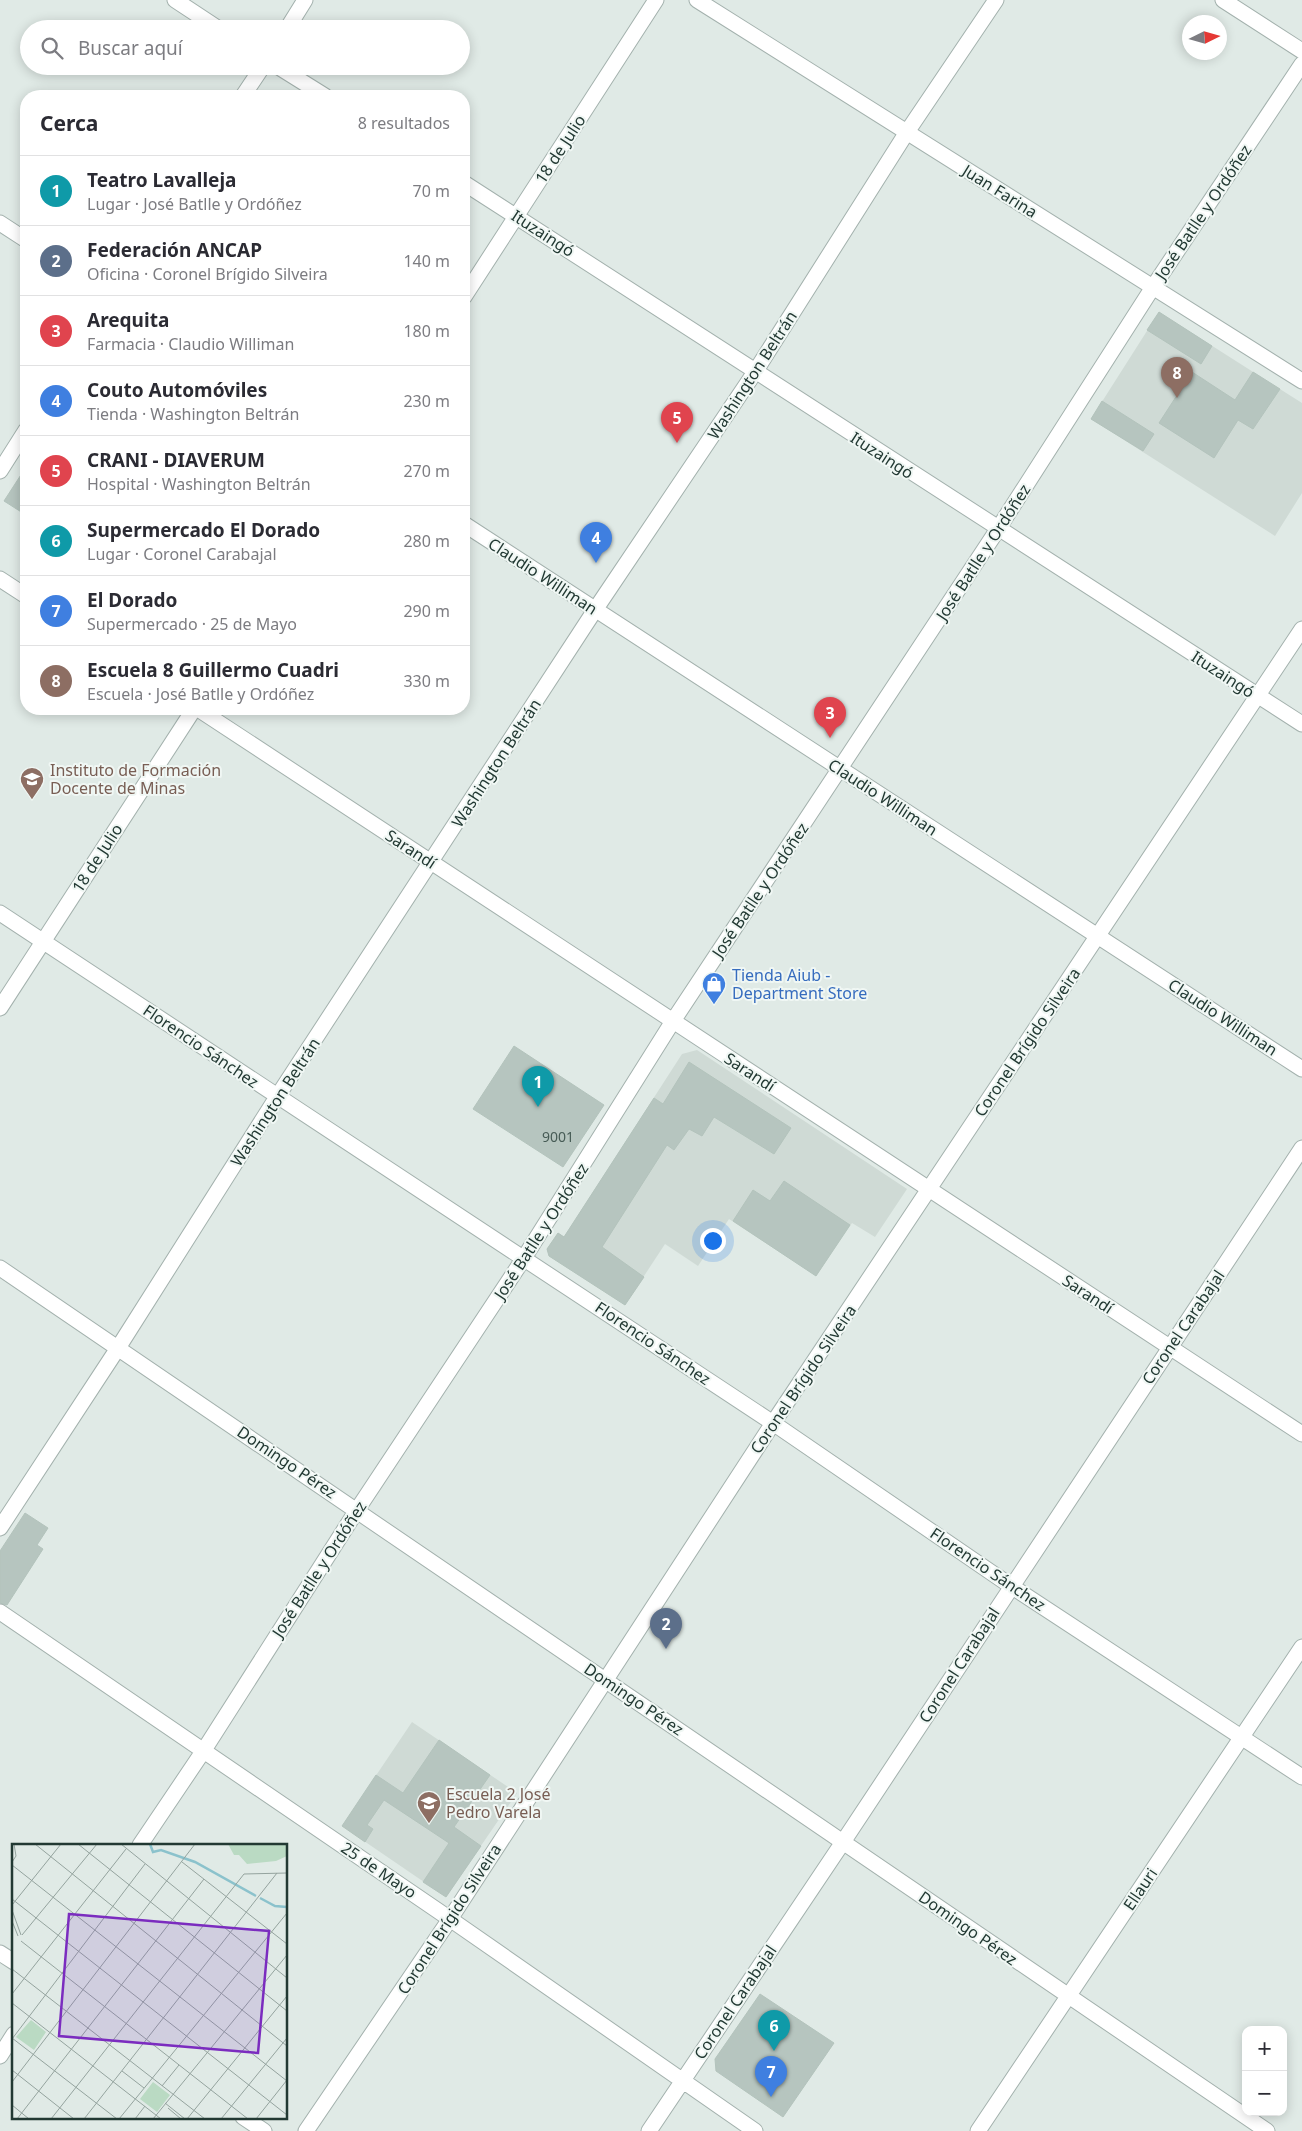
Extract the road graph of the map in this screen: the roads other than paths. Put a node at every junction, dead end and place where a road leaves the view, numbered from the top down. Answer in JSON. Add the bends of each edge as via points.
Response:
{"nodes":[{"id":1,"x":175,"y":0,"type":"edge"},
{"id":2,"x":305,"y":0,"type":"edge"},
{"id":3,"x":656,"y":0,"type":"edge"},
{"id":4,"x":697,"y":0,"type":"edge"},
{"id":5,"x":996,"y":0,"type":"edge"},
{"id":6,"x":1223,"y":0,"type":"edge"},
{"id":7,"x":205,"y":20,"type":"edge"},
{"id":8,"x":293,"y":20,"type":"edge"},
{"id":9,"x":1302,"y":51,"type":"edge"},
{"id":10,"x":1302,"y":64,"type":"edge"},
{"id":11,"x":257,"y":75,"type":"edge"},
{"id":12,"x":291,"y":75,"type":"edge"},
{"id":13,"x":247,"y":90,"type":"edge"},
{"id":14,"x":315,"y":90,"type":"edge"},
{"id":15,"x":907,"y":132,"type":"junction"},
{"id":16,"x":470,"y":187,"type":"edge"},
{"id":17,"x":517,"y":216,"type":"junction"},
{"id":18,"x":0,"y":224,"type":"edge"},
{"id":19,"x":20,"y":236,"type":"edge"},
{"id":20,"x":1153,"y":287,"type":"junction"},
{"id":21,"x":470,"y":288,"type":"edge"},
{"id":22,"x":755,"y":372,"type":"junction"},
{"id":23,"x":1302,"y":381,"type":"edge"},
{"id":24,"x":20,"y":439,"type":"edge"},
{"id":25,"x":0,"y":471,"type":"edge"},
{"id":26,"x":470,"y":528,"type":"edge"},
{"id":27,"x":998,"y":529,"type":"junction"},
{"id":28,"x":0,"y":579,"type":"edge"},
{"id":29,"x":20,"y":592,"type":"edge"},
{"id":30,"x":595,"y":610,"type":"junction"},
{"id":31,"x":1302,"y":629,"type":"edge"},
{"id":32,"x":1258,"y":696,"type":"junction"},
{"id":33,"x":192,"y":715,"type":"edge"},
{"id":34,"x":205,"y":715,"type":"edge"},
{"id":35,"x":1302,"y":724,"type":"edge"},
{"id":36,"x":840,"y":769,"type":"junction"},
{"id":37,"x":431,"y":862,"type":"junction"},
{"id":38,"x":0,"y":913,"type":"edge"},
{"id":39,"x":1097,"y":936,"type":"junction"},
{"id":40,"x":43,"y":941,"type":"junction"},
{"id":41,"x":0,"y":1008,"type":"edge"},
{"id":42,"x":673,"y":1021,"type":"junction"},
{"id":43,"x":1302,"y":1069,"type":"edge"},
{"id":44,"x":277,"y":1097,"type":"junction"},
{"id":45,"x":1302,"y":1148,"type":"edge"},
{"id":46,"x":929,"y":1189,"type":"junction"},
{"id":47,"x":524,"y":1258,"type":"junction"},
{"id":48,"x":0,"y":1268,"type":"edge"},
{"id":49,"x":1170,"y":1347,"type":"junction"},
{"id":50,"x":118,"y":1348,"type":"junction"},
{"id":51,"x":774,"y":1422,"type":"junction"},
{"id":52,"x":1302,"y":1434,"type":"edge"},
{"id":53,"x":357,"y":1510,"type":"junction"},
{"id":54,"x":0,"y":1528,"type":"edge"},
{"id":55,"x":1011,"y":1586,"type":"junction"},
{"id":56,"x":0,"y":1612,"type":"edge"},
{"id":57,"x":1302,"y":1647,"type":"edge"},
{"id":58,"x":605,"y":1680,"type":"junction"},
{"id":59,"x":1242,"y":1737,"type":"junction"},
{"id":60,"x":204,"y":1750,"type":"junction"},
{"id":61,"x":1302,"y":1777,"type":"edge"},
{"id":62,"x":843,"y":1842,"type":"junction"},
{"id":63,"x":141,"y":1844,"type":"edge"},
{"id":64,"x":450,"y":1919,"type":"junction"},
{"id":65,"x":0,"y":1953,"type":"edge"},
{"id":66,"x":12,"y":1961,"type":"edge"},
{"id":67,"x":1067,"y":1996,"type":"junction"},
{"id":68,"x":12,"y":2037,"type":"edge"},
{"id":69,"x":0,"y":2056,"type":"edge"},
{"id":70,"x":682,"y":2081,"type":"junction"},
{"id":71,"x":244,"y":2118,"type":"edge"},
{"id":72,"x":264,"y":2131,"type":"edge"},
{"id":73,"x":306,"y":2131,"type":"edge"},
{"id":74,"x":648,"y":2131,"type":"edge"},
{"id":75,"x":755,"y":2131,"type":"edge"},
{"id":76,"x":978,"y":2131,"type":"edge"},
{"id":77,"x":1267,"y":2131,"type":"edge"}],
"edges":[{"from":1,"to":7,"type":"street"},
{"from":2,"to":8,"type":"street"},
{"from":3,"to":17,"type":"street","name":"18 de Julio"},
{"from":4,"to":15,"type":"street","name":"Juan Farina"},
{"from":5,"to":15,"type":"street","name":"Washington Beltrán"},
{"from":6,"to":9,"type":"street"},
{"from":10,"to":20,"type":"street","name":"José Batlle y Ordóñez"},
{"from":11,"to":13,"type":"street"},
{"from":12,"to":14,"type":"street"},
{"from":15,"to":20,"type":"street","name":"Juan Farina"},
{"from":15,"to":22,"type":"street","name":"Washington Beltrán"},
{"from":16,"to":17,"type":"street","name":"Ituzaingó"},
{"from":17,"to":21,"type":"street","name":"18 de Julio"},
{"from":17,"to":22,"type":"street","name":"Ituzaingó"},
{"from":18,"to":19,"type":"street"},
{"from":20,"to":23,"type":"street","name":"Juan Farina"},
{"from":20,"to":27,"type":"street","name":"José Batlle y Ordóñez"},
{"from":22,"to":27,"type":"street","name":"Ituzaingó"},
{"from":22,"to":30,"type":"street","name":"Washington Beltrán"},
{"from":24,"to":25,"type":"street"},
{"from":26,"to":30,"type":"street","name":"Claudio Williman"},
{"from":27,"to":32,"type":"street","name":"Ituzaingó"},
{"from":27,"to":36,"type":"street","name":"José Batlle y Ordóñez"},
{"from":28,"to":29,"type":"street"},
{"from":30,"to":36,"type":"street","name":"Claudio Williman"},
{"from":30,"to":37,"type":"street","name":"Washington Beltrán"},
{"from":31,"to":32,"type":"street","name":"Coronel Brígido Silveira"},
{"from":32,"to":35,"type":"street","name":"Ituzaingó"},
{"from":32,"to":39,"type":"street","name":"Coronel Brígido Silveira"},
{"from":33,"to":40,"type":"street","name":"18 de Julio"},
{"from":34,"to":37,"type":"street","name":"Sarandí"},
{"from":36,"to":39,"type":"street","name":"Claudio Williman"},
{"from":36,"to":42,"type":"street","name":"José Batlle y Ordóñez"},
{"from":37,"to":42,"type":"street","name":"Sarandí"},
{"from":37,"to":44,"type":"street","name":"Washington Beltrán"},
{"from":38,"to":40,"type":"street","name":"Florencio Sánchez"},
{"from":39,"to":43,"type":"street","name":"Claudio Williman"},
{"from":39,"to":46,"type":"street","name":"Coronel Brígido Silveira"},
{"from":40,"to":41,"type":"street","name":"18 de Julio"},
{"from":40,"to":44,"type":"street","name":"Florencio Sánchez"},
{"from":42,"to":46,"type":"street","name":"Sarandí"},
{"from":42,"to":47,"type":"street","name":"José Batlle y Ordóñez"},
{"from":44,"to":47,"type":"street","name":"Florencio Sánchez"},
{"from":44,"to":50,"type":"street","name":"Washington Beltrán"},
{"from":45,"to":49,"type":"street","name":"Coronel Carabajal"},
{"from":46,"to":49,"type":"street","name":"Sarandí"},
{"from":46,"to":51,"type":"street","name":"Coronel Brígido Silveira"},
{"from":47,"to":51,"type":"street","name":"Florencio Sánchez"},
{"from":47,"to":53,"type":"street","name":"José Batlle y Ordóñez"},
{"from":48,"to":50,"type":"street","name":"Domingo Pérez"},
{"from":49,"to":52,"type":"street","name":"Sarandí"},
{"from":49,"to":55,"type":"street","name":"Coronel Carabajal"},
{"from":50,"to":53,"type":"street","name":"Domingo Pérez"},
{"from":50,"to":54,"type":"street","name":"Washington Beltrán"},
{"from":51,"to":55,"type":"street","name":"Florencio Sánchez"},
{"from":51,"to":58,"type":"street","name":"Coronel Brígido Silveira"},
{"from":53,"to":58,"type":"street","name":"Domingo Pérez"},
{"from":53,"to":60,"type":"street","name":"José Batlle y Ordóñez"},
{"from":55,"to":59,"type":"street","name":"Florencio Sánchez"},
{"from":55,"to":62,"type":"street","name":"Coronel Carabajal"},
{"from":56,"to":60,"type":"street","name":"25 de Mayo"},
{"from":57,"to":59,"type":"street","name":"Ellauri"},
{"from":58,"to":62,"type":"street","name":"Domingo Pérez"},
{"from":58,"to":64,"type":"street","name":"Coronel Brígido Silveira"},
{"from":59,"to":61,"type":"street","name":"Florencio Sánchez"},
{"from":59,"to":67,"type":"street","name":"Ellauri"},
{"from":60,"to":63,"type":"street","name":"José Batlle y Ordóñez"},
{"from":60,"to":64,"type":"street","name":"25 de Mayo"},
{"from":62,"to":67,"type":"street","name":"Domingo Pérez"},
{"from":62,"to":70,"type":"street","name":"Coronel Carabajal"},
{"from":64,"to":70,"type":"street","name":"25 de Mayo"},
{"from":64,"to":73,"type":"street","name":"Coronel Brígido Silveira"},
{"from":65,"to":66,"type":"street"},
{"from":67,"to":76,"type":"street","name":"Ellauri"},
{"from":67,"to":77,"type":"street","name":"Domingo Pérez"},
{"from":68,"to":69,"type":"street"},
{"from":70,"to":74,"type":"street","name":"Coronel Carabajal"},
{"from":70,"to":75,"type":"street","name":"25 de Mayo"},
{"from":71,"to":72,"type":"street"}]}
